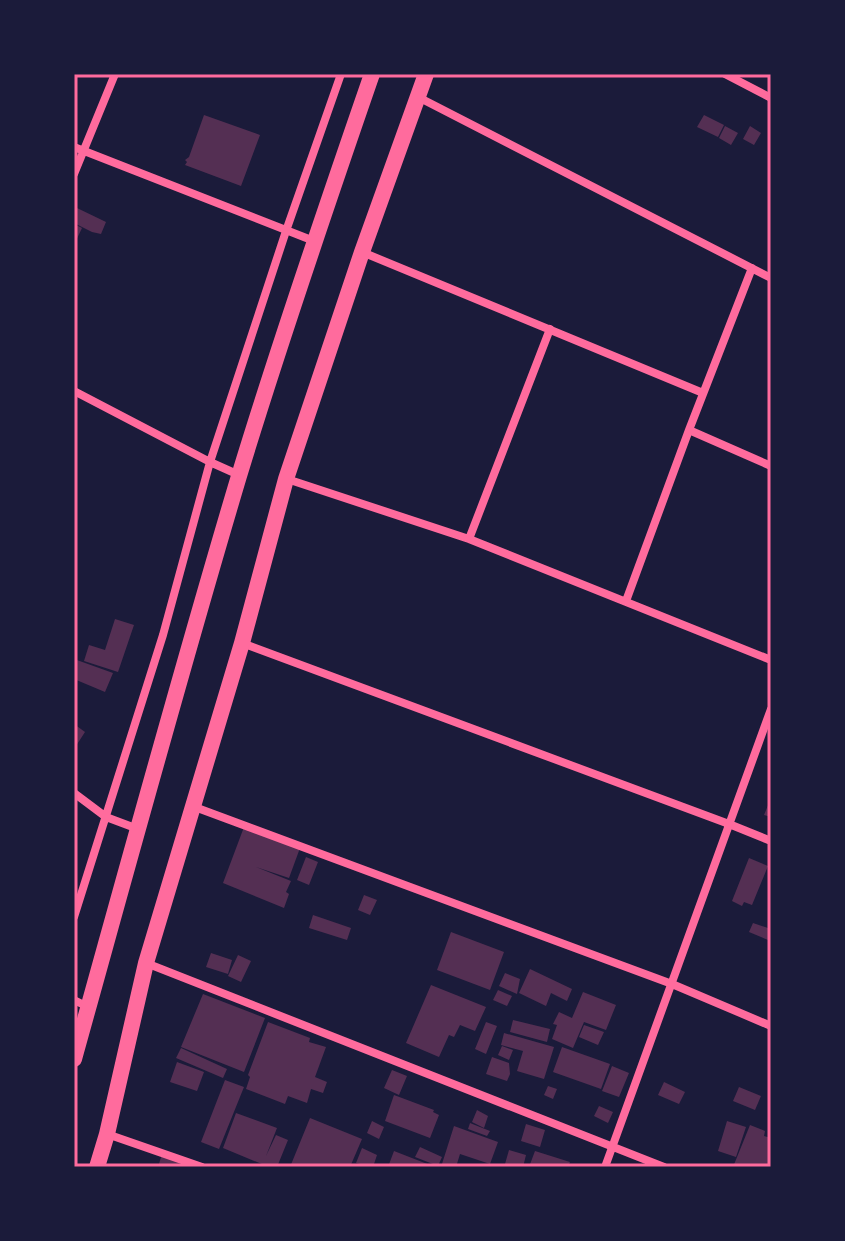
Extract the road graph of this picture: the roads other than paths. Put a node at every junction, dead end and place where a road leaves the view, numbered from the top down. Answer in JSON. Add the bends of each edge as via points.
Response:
{"nodes":[{"id":1,"x":115,"y":74,"type":"edge"},
{"id":2,"x":341,"y":74,"type":"edge"},
{"id":3,"x":372,"y":74,"type":"edge"},
{"id":4,"x":426,"y":74,"type":"edge"},
{"id":5,"x":725,"y":74,"type":"edge"},
{"id":6,"x":417,"y":97,"type":"junction"},
{"id":7,"x":771,"y":98,"type":"edge"},
{"id":8,"x":74,"y":147,"type":"edge"},
{"id":9,"x":84,"y":151,"type":"junction"},
{"id":10,"x":74,"y":174,"type":"edge"},
{"id":11,"x":286,"y":231,"type":"junction"},
{"id":12,"x":314,"y":241,"type":"junction"},
{"id":13,"x":362,"y":252,"type":"junction"},
{"id":14,"x":752,"y":268,"type":"junction"},
{"id":15,"x":771,"y":278,"type":"edge"},
{"id":16,"x":550,"y":329,"type":"junction"},
{"id":17,"x":74,"y":391,"type":"edge"},
{"id":18,"x":703,"y":393,"type":"junction"},
{"id":19,"x":689,"y":430,"type":"junction"},
{"id":20,"x":210,"y":462,"type":"junction"},
{"id":21,"x":771,"y":466,"type":"edge"},
{"id":22,"x":239,"y":475,"type":"junction"},
{"id":23,"x":286,"y":479,"type":"junction"},
{"id":24,"x":469,"y":539,"type":"junction"},
{"id":25,"x":626,"y":601,"type":"junction"},
{"id":26,"x":242,"y":643,"type":"junction"},
{"id":27,"x":771,"y":660,"type":"edge"},
{"id":28,"x":771,"y":709,"type":"edge"},
{"id":29,"x":74,"y":793,"type":"edge"},
{"id":30,"x":192,"y":805,"type":"junction"},
{"id":31,"x":106,"y":817,"type":"junction"},
{"id":32,"x":729,"y":824,"type":"junction"},
{"id":33,"x":138,"y":829,"type":"junction"},
{"id":34,"x":771,"y":841,"type":"edge"},
{"id":35,"x":74,"y":917,"type":"edge"},
{"id":36,"x":146,"y":963,"type":"junction"},
{"id":37,"x":672,"y":984,"type":"junction"},
{"id":38,"x":81,"y":1004,"type":"edge"},
{"id":39,"x":771,"y":1026,"type":"edge"},
{"id":40,"x":74,"y":1059,"type":"edge"},
{"id":41,"x":107,"y":1134,"type":"junction"},
{"id":42,"x":612,"y":1146,"type":"junction"},
{"id":43,"x":97,"y":1167,"type":"edge"},
{"id":44,"x":202,"y":1167,"type":"edge"},
{"id":45,"x":605,"y":1167,"type":"edge"},
{"id":46,"x":664,"y":1167,"type":"edge"}],
"edges":[{"from":1,"to":9,"type":"street"},
{"from":2,"to":11,"type":"street"},
{"from":3,"to":12,"type":"main road"},
{"from":4,"to":6,"type":"main road"},
{"from":5,"to":7,"type":"street"},
{"from":6,"to":13,"type":"main road"},
{"from":6,"to":14,"type":"street"},
{"from":8,"to":9,"type":"street"},
{"from":9,"to":10,"type":"street"},
{"from":9,"to":11,"type":"street"},
{"from":11,"to":12,"type":"street"},
{"from":11,"to":20,"type":"street"},
{"from":12,"to":22,"type":"main road"},
{"from":13,"to":16,"type":"street"},
{"from":13,"to":23,"type":"main road"},
{"from":14,"to":15,"type":"street"},
{"from":14,"to":18,"type":"street"},
{"from":16,"to":18,"type":"street"},
{"from":16,"to":24,"type":"street"},
{"from":17,"to":20,"type":"street"},
{"from":18,"to":19,"type":"street"},
{"from":19,"to":21,"type":"street"},
{"from":19,"to":25,"type":"street"},
{"from":20,"to":22,"type":"street"},
{"from":20,"to":31,"type":"street"},
{"from":22,"to":33,"type":"main road"},
{"from":23,"to":24,"type":"street"},
{"from":23,"to":26,"type":"main road"},
{"from":24,"to":25,"type":"street"},
{"from":25,"to":27,"type":"street"},
{"from":26,"to":30,"type":"main road"},
{"from":26,"to":32,"type":"street"},
{"from":28,"to":32,"type":"street"},
{"from":29,"to":31,"type":"street"},
{"from":30,"to":36,"type":"main road"},
{"from":30,"to":37,"type":"street"},
{"from":31,"to":33,"type":"street"},
{"from":31,"to":35,"type":"street"},
{"from":32,"to":34,"type":"street"},
{"from":32,"to":37,"type":"street"},
{"from":33,"to":38,"type":"main road"},
{"from":36,"to":41,"type":"main road"},
{"from":36,"to":42,"type":"street"},
{"from":37,"to":39,"type":"street"},
{"from":37,"to":42,"type":"street"},
{"from":38,"to":40,"type":"main road"},
{"from":41,"to":43,"type":"main road"},
{"from":41,"to":44,"type":"street"},
{"from":42,"to":45,"type":"street"},
{"from":42,"to":46,"type":"street"}]}
